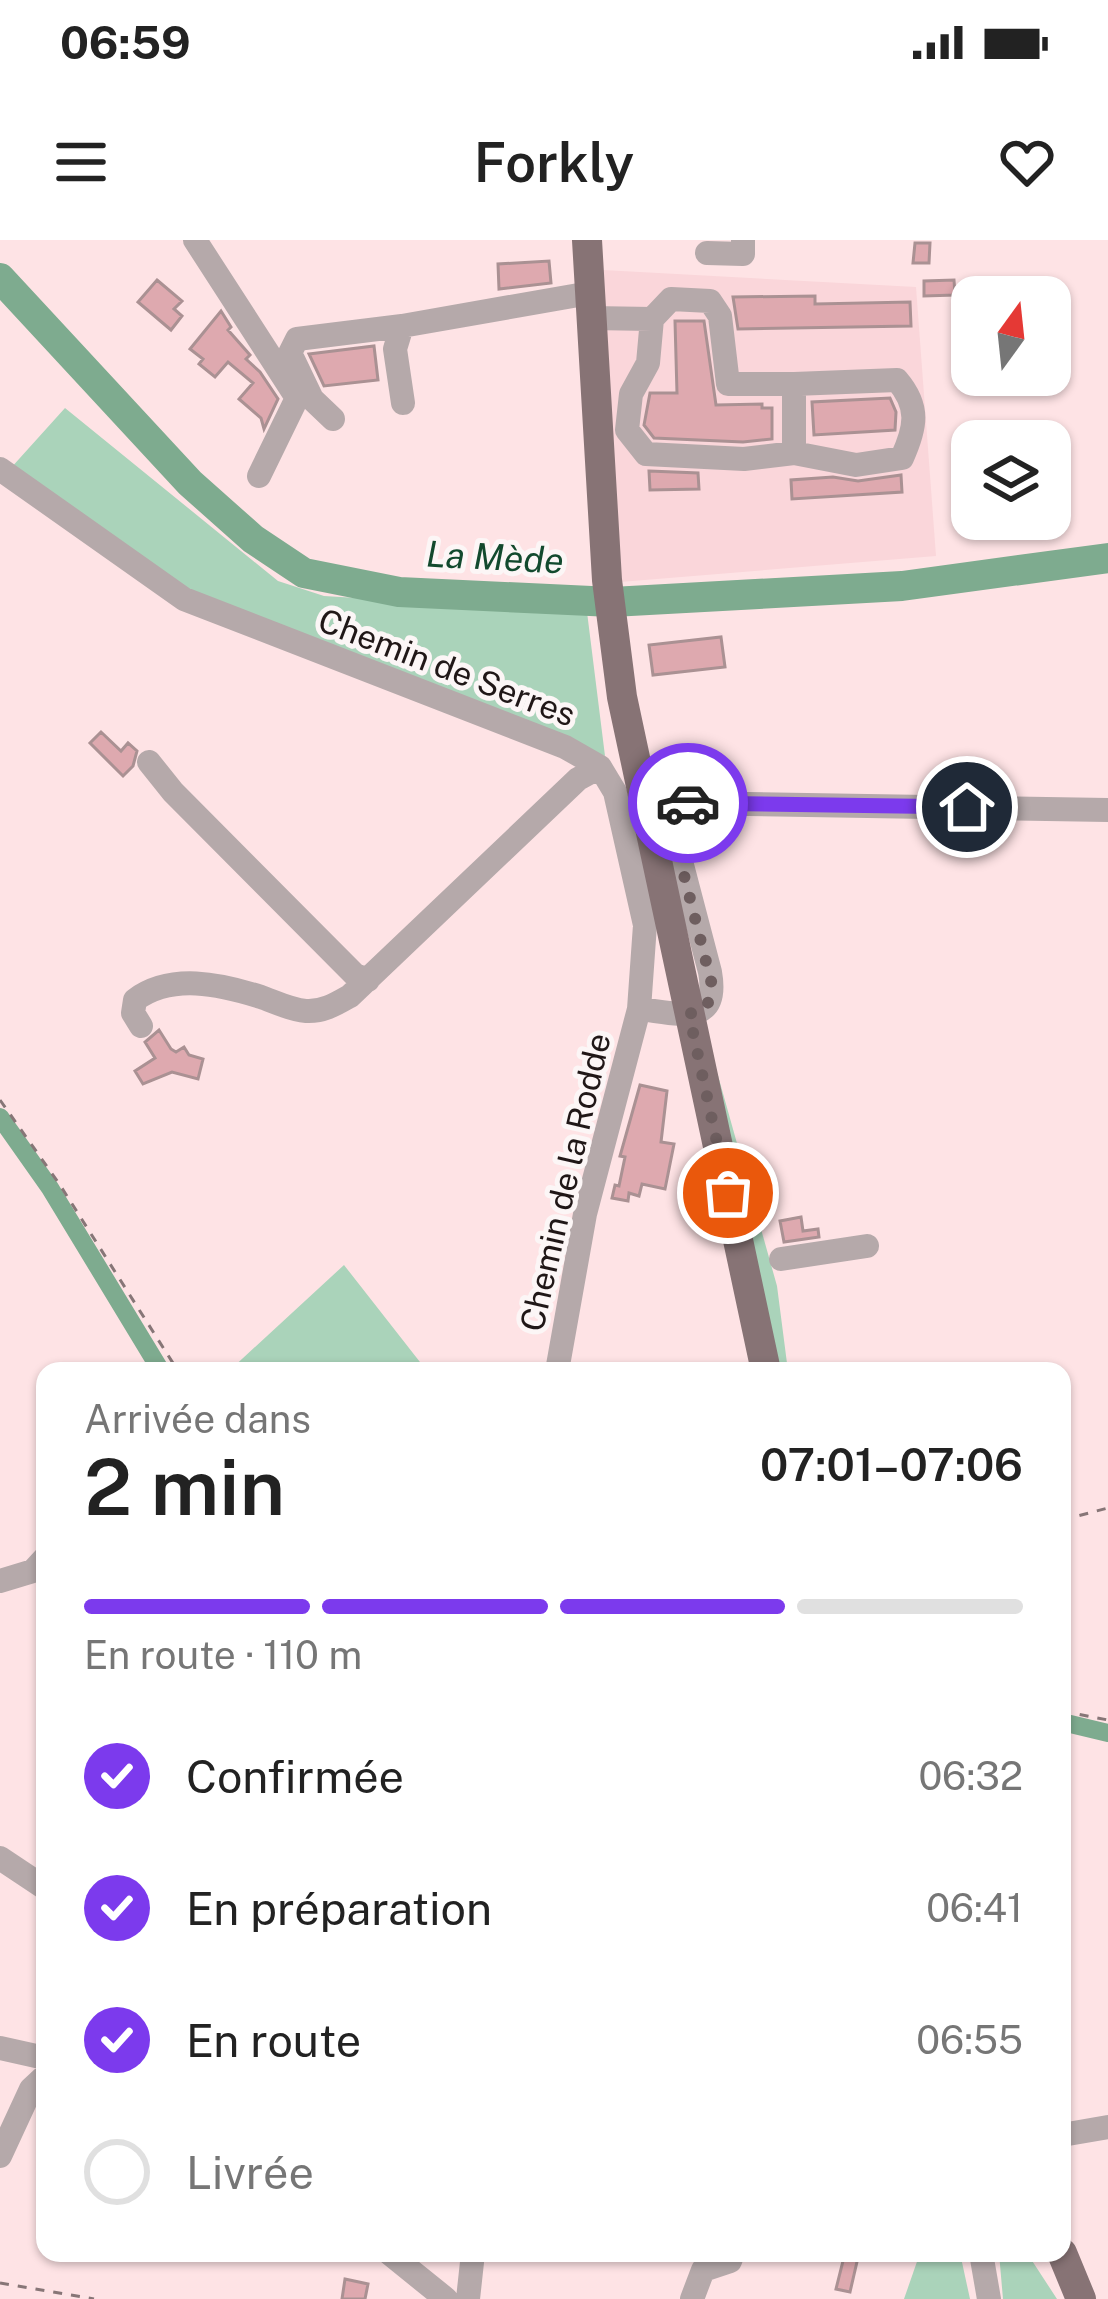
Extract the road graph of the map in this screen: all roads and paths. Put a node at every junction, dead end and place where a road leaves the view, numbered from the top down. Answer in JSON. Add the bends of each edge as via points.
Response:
{"nodes":[{"id":1,"x":195,"y":240,"type":"edge"},
{"id":2,"x":587,"y":240,"type":"edge"},
{"id":3,"x":743,"y":240,"type":"edge"},
{"id":4,"x":706,"y":253,"type":"dead end"},
{"id":5,"x":591,"y":305,"type":"junction"},
{"id":6,"x":652,"y":319,"type":"junction"},
{"id":7,"x":402,"y":326,"type":"junction"},
{"id":8,"x":794,"y":384,"type":"junction"},
{"id":9,"x":403,"y":403,"type":"dead end"},
{"id":10,"x":333,"y":419,"type":"dead end"},
{"id":11,"x":794,"y":453,"type":"junction"},
{"id":12,"x":0,"y":469,"type":"edge"},
{"id":13,"x":259,"y":476,"type":"dead end"},
{"id":14,"x":149,"y":762,"type":"dead end"},
{"id":15,"x":600,"y":767,"type":"junction"},
{"id":16,"x":1108,"y":810,"type":"edge"},
{"id":17,"x":368,"y":980,"type":"junction"},
{"id":18,"x":639,"y":1009,"type":"junction"},
{"id":19,"x":689,"y":1014,"type":"junction"},
{"id":20,"x":141,"y":1026,"type":"dead end"},
{"id":21,"x":0,"y":1100,"type":"edge"},
{"id":22,"x":867,"y":1246,"type":"dead end"},
{"id":23,"x":781,"y":1258,"type":"dead end"},
{"id":24,"x":172,"y":1362,"type":"edge"},
{"id":25,"x":559,"y":1362,"type":"edge"},
{"id":26,"x":764,"y":1362,"type":"edge"},
{"id":27,"x":1108,"y":1508,"type":"edge"},
{"id":28,"x":1071,"y":1518,"type":"edge"},
{"id":29,"x":36,"y":1568,"type":"edge"},
{"id":30,"x":0,"y":1581,"type":"edge"},
{"id":31,"x":1071,"y":1713,"type":"edge"},
{"id":32,"x":1108,"y":1720,"type":"edge"},
{"id":33,"x":0,"y":1858,"type":"edge"},
{"id":34,"x":36,"y":1882,"type":"edge"},
{"id":35,"x":0,"y":2048,"type":"edge"},
{"id":36,"x":36,"y":2056,"type":"edge"},
{"id":37,"x":36,"y":2084,"type":"edge"},
{"id":38,"x":1099,"y":2129,"type":"edge"},
{"id":39,"x":1071,"y":2149,"type":"edge"},
{"id":40,"x":0,"y":2156,"type":"edge"},
{"id":41,"x":400,"y":2262,"type":"edge"},
{"id":42,"x":472,"y":2262,"type":"edge"},
{"id":43,"x":725,"y":2262,"type":"edge"},
{"id":44,"x":983,"y":2262,"type":"edge"},
{"id":45,"x":0,"y":2283,"type":"edge"},
{"id":46,"x":94,"y":2299,"type":"edge"},
{"id":47,"x":446,"y":2299,"type":"edge"},
{"id":48,"x":468,"y":2299,"type":"edge"},
{"id":49,"x":692,"y":2299,"type":"edge"},
{"id":50,"x":989,"y":2299,"type":"edge"}],
"edges":[{"from":1,"to":13,"type":"street","via":[[297,398]]},
{"from":2,"to":5,"type":"main road"},
{"from":3,"to":4,"type":"street","via":[[743,254]]},
{"from":5,"to":6,"type":"street"},
{"from":5,"to":7,"type":"street"},
{"from":5,"to":19,"type":"main road","via":[[610,612]]},
{"from":6,"to":8,"type":"street","via":[[670,299],[710,301],[720,316],[728,384]]},
{"from":6,"to":11,"type":"street","via":[[627,430],[646,454]]},
{"from":7,"to":9,"type":"street","via":[[395,349]]},
{"from":7,"to":10,"type":"street","via":[[297,339],[290,353],[312,399]]},
{"from":8,"to":11,"type":"street"},
{"from":8,"to":11,"type":"street","via":[[897,380],[916,421],[902,458],[856,465]]},
{"from":12,"to":15,"type":"street","name":"Chemin de Serres","via":[[184,599],[565,746]]},
{"from":14,"to":17,"type":"street"},
{"from":15,"to":17,"type":"street","via":[[578,779]]},
{"from":15,"to":18,"type":"street","name":"Chemin de Serres","via":[[621,806],[645,925]]},
{"from":16,"to":19,"type":"street","via":[[675,806],[671,824],[712,985],[707,1007]]},
{"from":17,"to":20,"type":"street","via":[[330,1008],[308,1011],[191,982],[154,985],[135,1000]]},
{"from":18,"to":19,"type":"street"},
{"from":18,"to":25,"type":"street","name":"Chemin de la Rodde","via":[[585,1214]]},
{"from":19,"to":26,"type":"main road"},
{"from":21,"to":24,"type":"path"},
{"from":22,"to":23,"type":"street"},
{"from":27,"to":28,"type":"path"},
{"from":29,"to":30,"type":"street"},
{"from":31,"to":32,"type":"path"},
{"from":33,"to":34,"type":"street"},
{"from":35,"to":36,"type":"street"},
{"from":37,"to":40,"type":"street"},
{"from":38,"to":39,"type":"street"},
{"from":41,"to":47,"type":"street"},
{"from":42,"to":48,"type":"street"},
{"from":43,"to":49,"type":"street","via":[[703,2270]]},
{"from":44,"to":50,"type":"street"},
{"from":45,"to":46,"type":"path"}]}
